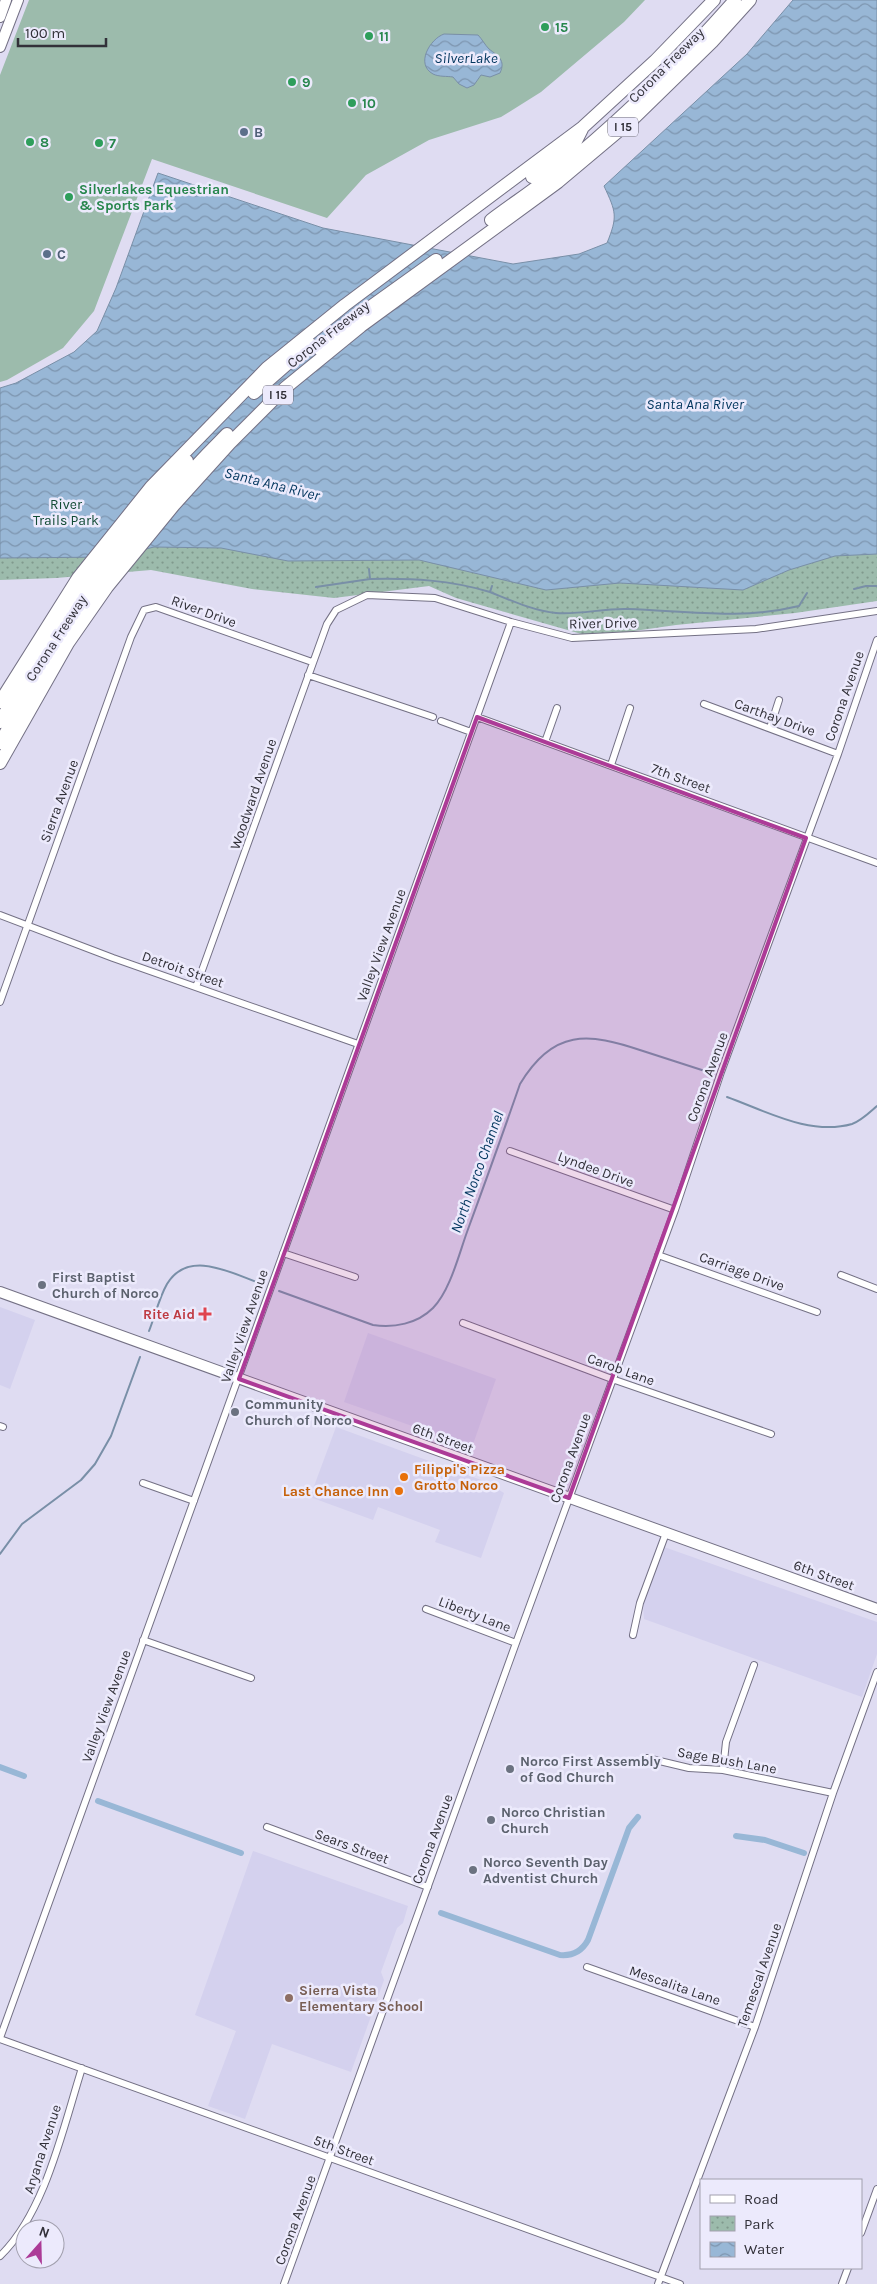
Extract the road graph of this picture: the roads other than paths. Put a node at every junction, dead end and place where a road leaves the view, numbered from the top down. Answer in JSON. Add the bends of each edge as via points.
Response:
{"nodes":[{"id":1,"x":6,"y":0,"type":"edge"},
{"id":2,"x":18,"y":0,"type":"edge"},
{"id":3,"x":714,"y":0,"type":"edge"},
{"id":4,"x":735,"y":0,"type":"edge"},
{"id":5,"x":750,"y":0,"type":"edge"},
{"id":6,"x":0,"y":17,"type":"edge"},
{"id":7,"x":0,"y":47,"type":"edge"},
{"id":8,"x":476,"y":236,"type":"junction"},
{"id":9,"x":93,"y":583,"type":"junction"},
{"id":10,"x":144,"y":610,"type":"joint"},
{"id":11,"x":336,"y":610,"type":"joint"},
{"id":12,"x":877,"y":611,"type":"edge"},
{"id":13,"x":511,"y":622,"type":"junction"},
{"id":14,"x":877,"y":640,"type":"edge"},
{"id":15,"x":312,"y":662,"type":"junction"},
{"id":16,"x":308,"y":675,"type":"junction"},
{"id":17,"x":779,"y":700,"type":"dead end"},
{"id":18,"x":0,"y":702,"type":"edge"},
{"id":19,"x":704,"y":704,"type":"dead end"},
{"id":20,"x":557,"y":708,"type":"dead end"},
{"id":21,"x":630,"y":708,"type":"dead end"},
{"id":22,"x":477,"y":717,"type":"junction"},
{"id":23,"x":433,"y":718,"type":"dead end"},
{"id":24,"x":441,"y":721,"type":"dead end"},
{"id":25,"x":0,"y":722,"type":"edge"},
{"id":26,"x":770,"y":728,"type":"junction"},
{"id":27,"x":471,"y":732,"type":"junction"},
{"id":28,"x":545,"y":742,"type":"junction"},
{"id":29,"x":0,"y":743,"type":"edge"},
{"id":30,"x":838,"y":754,"type":"junction"},
{"id":31,"x":0,"y":763,"type":"edge"},
{"id":32,"x":611,"y":765,"type":"junction"},
{"id":33,"x":806,"y":838,"type":"junction"},
{"id":34,"x":877,"y":863,"type":"edge"},
{"id":35,"x":0,"y":915,"type":"edge"},
{"id":36,"x":27,"y":925,"type":"junction"},
{"id":37,"x":196,"y":987,"type":"junction"},
{"id":38,"x":0,"y":1002,"type":"edge"},
{"id":39,"x":358,"y":1044,"type":"junction"},
{"id":40,"x":510,"y":1151,"type":"dead end"},
{"id":41,"x":675,"y":1210,"type":"junction"},
{"id":42,"x":283,"y":1253,"type":"junction"},
{"id":43,"x":658,"y":1255,"type":"junction"},
{"id":44,"x":841,"y":1276,"type":"dead end"},
{"id":45,"x":355,"y":1277,"type":"dead end"},
{"id":46,"x":877,"y":1288,"type":"edge"},
{"id":47,"x":0,"y":1292,"type":"edge"},
{"id":48,"x":817,"y":1312,"type":"dead end"},
{"id":49,"x":463,"y":1323,"type":"dead end"},
{"id":50,"x":239,"y":1379,"type":"junction"},
{"id":51,"x":612,"y":1379,"type":"junction"},
{"id":52,"x":771,"y":1434,"type":"dead end"},
{"id":53,"x":144,"y":1483,"type":"dead end"},
{"id":54,"x":569,"y":1498,"type":"junction"},
{"id":55,"x":194,"y":1501,"type":"junction"},
{"id":56,"x":666,"y":1533,"type":"junction"},
{"id":57,"x":426,"y":1609,"type":"dead end"},
{"id":58,"x":877,"y":1609,"type":"edge"},
{"id":59,"x":633,"y":1635,"type":"dead end"},
{"id":60,"x":143,"y":1640,"type":"junction"},
{"id":61,"x":516,"y":1643,"type":"junction"},
{"id":62,"x":754,"y":1665,"type":"dead end"},
{"id":63,"x":877,"y":1672,"type":"edge"},
{"id":64,"x":250,"y":1678,"type":"dead end"},
{"id":65,"x":647,"y":1758,"type":"dead end"},
{"id":66,"x":723,"y":1770,"type":"junction"},
{"id":67,"x":833,"y":1793,"type":"junction"},
{"id":68,"x":267,"y":1827,"type":"dead end"},
{"id":69,"x":428,"y":1888,"type":"junction"},
{"id":70,"x":587,"y":1967,"type":"dead end"},
{"id":71,"x":755,"y":2026,"type":"junction"},
{"id":72,"x":0,"y":2038,"type":"edge"},
{"id":73,"x":82,"y":2068,"type":"junction"},
{"id":74,"x":331,"y":2158,"type":"junction"},
{"id":75,"x":877,"y":2189,"type":"edge"},
{"id":76,"x":862,"y":2230,"type":"edge"},
{"id":77,"x":0,"y":2256,"type":"edge"},
{"id":78,"x":848,"y":2269,"type":"edge"},
{"id":79,"x":659,"y":2281,"type":"edge"},
{"id":80,"x":284,"y":2284,"type":"edge"},
{"id":81,"x":680,"y":2284,"type":"edge"},
{"id":82,"x":842,"y":2284,"type":"edge"}],
"edges":[{"from":1,"to":6,"type":"main road"},
{"from":2,"to":7,"type":"main road"},
{"from":3,"to":9,"type":"highway","name":"Corona Freeway","number":"I 15","via":[[583,127],[450,231],[345,305],[267,368],[151,487]]},
{"from":4,"to":8,"type":"highway","via":[[653,86],[573,159]]},
{"from":5,"to":8,"type":"highway","name":"Corona Freeway","number":"I 15","via":[[633,119],[558,182]]},
{"from":8,"to":9,"type":"highway","name":"Corona Freeway","number":"I 15","via":[[285,388],[174,505]]},
{"from":9,"to":18,"type":"highway","name":"Corona Freeway","number":"I 15"},
{"from":9,"to":25,"type":"highway","via":[[52,634]]},
{"from":9,"to":29,"type":"highway"},
{"from":9,"to":31,"type":"highway","name":"Corona Freeway","number":"I 15","via":[[68,643]]},
{"from":10,"to":15,"type":"street","name":"River Drive","via":[[156,607]]},
{"from":10,"to":36,"type":"street","name":"Sierra Avenue","via":[[129,643]]},
{"from":11,"to":13,"type":"street","name":"River Drive","via":[[367,596],[435,598]]},
{"from":11,"to":15,"type":"street","name":"Woodward Avenue"},
{"from":12,"to":13,"type":"street","name":"River Drive","via":[[756,629],[572,638]]},
{"from":13,"to":22,"type":"street","name":"Valley View Avenue"},
{"from":14,"to":30,"type":"street","name":"Corona Avenue"},
{"from":15,"to":16,"type":"street","name":"Woodward Avenue"},
{"from":16,"to":23,"type":"street"},
{"from":16,"to":37,"type":"street","name":"Woodward Avenue"},
{"from":17,"to":26,"type":"street"},
{"from":19,"to":26,"type":"street","name":"Carthay Drive"},
{"from":20,"to":28,"type":"street"},
{"from":21,"to":32,"type":"street"},
{"from":22,"to":27,"type":"street","name":"Valley View Avenue"},
{"from":22,"to":28,"type":"street","name":"7th Street"},
{"from":24,"to":27,"type":"street"},
{"from":26,"to":30,"type":"street","name":"Carthay Drive"},
{"from":27,"to":39,"type":"street","name":"Valley View Avenue"},
{"from":28,"to":32,"type":"street","name":"7th Street"},
{"from":30,"to":33,"type":"street","name":"Corona Avenue"},
{"from":32,"to":33,"type":"street","name":"7th Street"},
{"from":33,"to":34,"type":"street","name":"7th Street"},
{"from":33,"to":41,"type":"street","name":"Corona Avenue"},
{"from":35,"to":36,"type":"street","name":"Detroit Street"},
{"from":36,"to":37,"type":"street","name":"Detroit Street"},
{"from":36,"to":38,"type":"street","name":"Sierra Avenue"},
{"from":37,"to":39,"type":"street","name":"Detroit Street"},
{"from":39,"to":42,"type":"street","name":"Valley View Avenue"},
{"from":40,"to":41,"type":"street","name":"Lyndee Drive"},
{"from":41,"to":43,"type":"street","name":"Corona Avenue"},
{"from":42,"to":45,"type":"street"},
{"from":42,"to":50,"type":"street","name":"Valley View Avenue"},
{"from":43,"to":48,"type":"street","name":"Carriage Drive"},
{"from":43,"to":51,"type":"street","name":"Corona Avenue"},
{"from":44,"to":46,"type":"street"},
{"from":47,"to":50,"type":"main road","name":"6th Street"},
{"from":49,"to":51,"type":"street","name":"Carob Lane"},
{"from":50,"to":54,"type":"main road","name":"6th Street"},
{"from":50,"to":55,"type":"street","name":"Valley View Avenue"},
{"from":51,"to":52,"type":"street","name":"Carob Lane"},
{"from":51,"to":54,"type":"street","name":"Corona Avenue"},
{"from":53,"to":55,"type":"street"},
{"from":54,"to":56,"type":"main road","name":"6th Street"},
{"from":54,"to":61,"type":"street","name":"Corona Avenue"},
{"from":55,"to":60,"type":"street","name":"Valley View Avenue"},
{"from":56,"to":58,"type":"main road","name":"6th Street"},
{"from":56,"to":59,"type":"street","via":[[640,1603]]},
{"from":57,"to":61,"type":"street","name":"Liberty Lane"},
{"from":60,"to":64,"type":"street"},
{"from":60,"to":72,"type":"street","name":"Valley View Avenue"},
{"from":61,"to":69,"type":"street","name":"Corona Avenue"},
{"from":62,"to":66,"type":"street","via":[[726,1742]]},
{"from":63,"to":67,"type":"street","name":"Temescal Avenue"},
{"from":65,"to":66,"type":"street","name":"Sage Bush Lane","via":[[689,1768]]},
{"from":66,"to":67,"type":"street","name":"Sage Bush Lane"},
{"from":67,"to":71,"type":"street","name":"Temescal Avenue"},
{"from":68,"to":69,"type":"street","name":"Sears Street"},
{"from":69,"to":74,"type":"street","name":"Corona Avenue"},
{"from":70,"to":71,"type":"street","name":"Mescalita Lane"},
{"from":71,"to":79,"type":"street","name":"Temescal Avenue"},
{"from":72,"to":73,"type":"street","name":"5th Street"},
{"from":73,"to":74,"type":"street","name":"5th Street"},
{"from":73,"to":77,"type":"street","name":"Aryana Avenue","via":[[39,2201],[15,2242]]},
{"from":74,"to":79,"type":"street","name":"5th Street"},
{"from":74,"to":80,"type":"street","name":"Corona Avenue"},
{"from":75,"to":76,"type":"street"},
{"from":78,"to":82,"type":"street"},
{"from":79,"to":81,"type":"street","name":"5th Street"}]}
